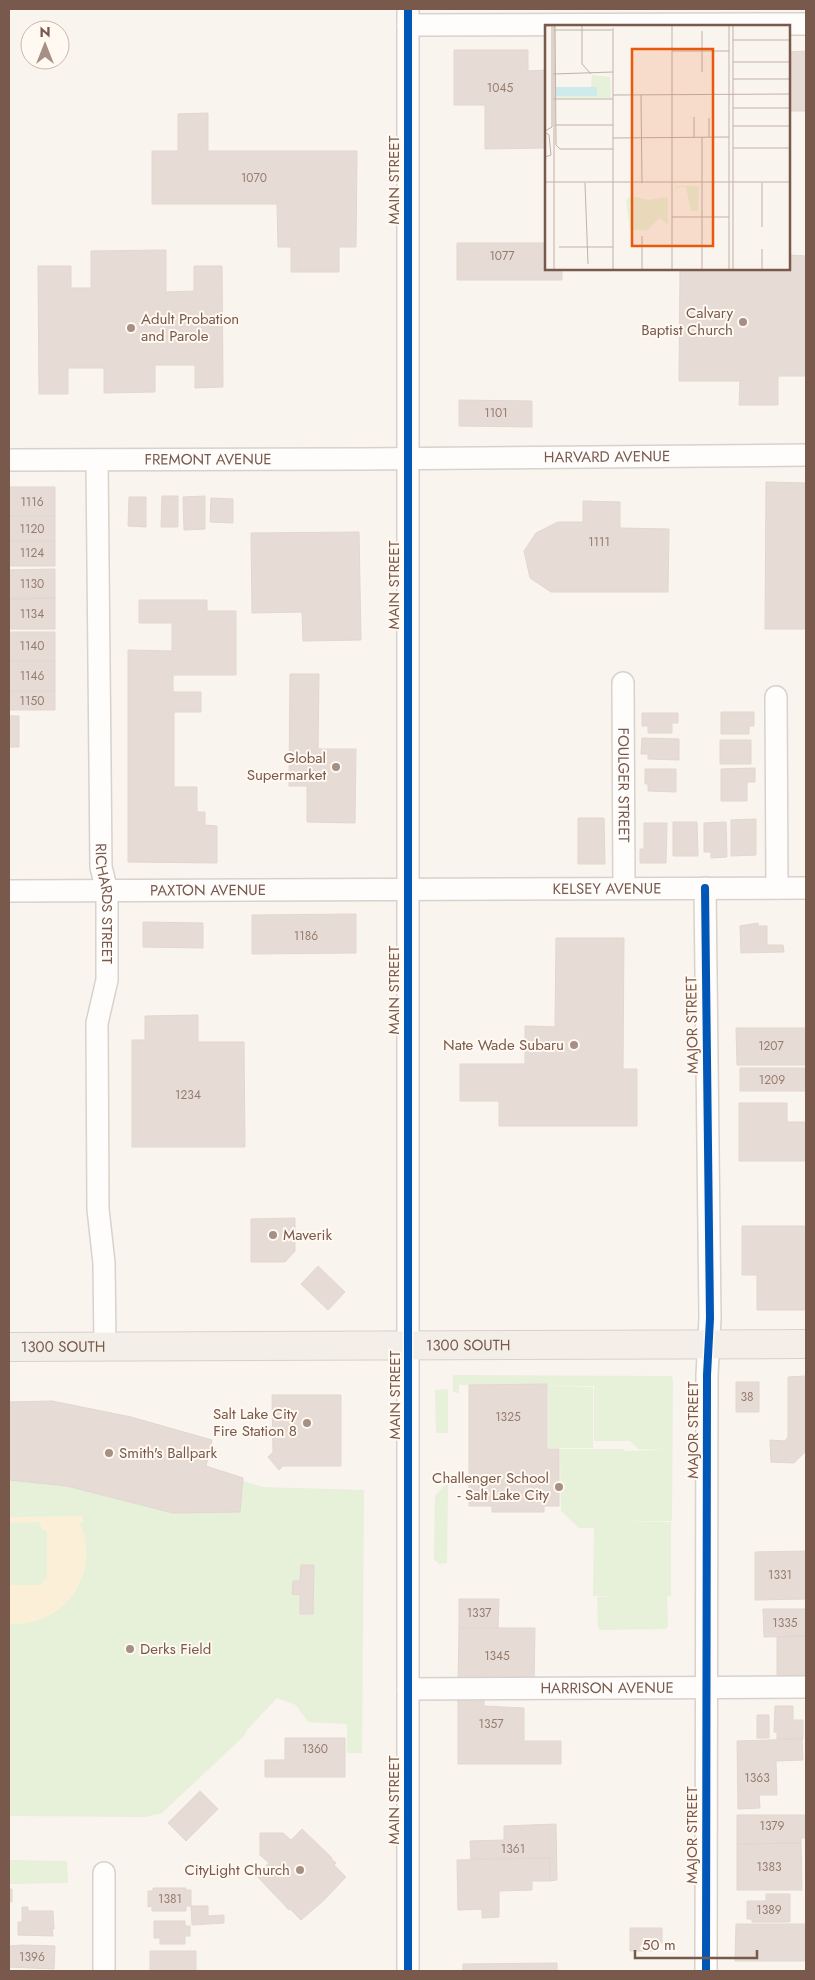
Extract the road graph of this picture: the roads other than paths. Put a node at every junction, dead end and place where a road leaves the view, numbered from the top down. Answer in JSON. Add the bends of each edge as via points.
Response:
{"nodes":[{"id":1,"x":408,"y":17,"type":"edge"},
{"id":2,"x":706,"y":20,"type":"edge"},
{"id":3,"x":806,"y":24,"type":"edge"},
{"id":4,"x":806,"y":455,"type":"edge"},
{"id":5,"x":408,"y":458,"type":"junction"},
{"id":6,"x":9,"y":460,"type":"edge"},
{"id":7,"x":97,"y":460,"type":"junction"},
{"id":8,"x":623,"y":683,"type":"dead end"},
{"id":9,"x":776,"y":697,"type":"dead end"},
{"id":10,"x":408,"y":888,"type":"junction"},
{"id":11,"x":624,"y":888,"type":"junction"},
{"id":12,"x":705,"y":888,"type":"junction"},
{"id":13,"x":777,"y":888,"type":"junction"},
{"id":14,"x":806,"y":888,"type":"edge"},
{"id":15,"x":107,"y":890,"type":"junction"},
{"id":16,"x":9,"y":891,"type":"edge"},
{"id":17,"x":806,"y":1344,"type":"edge"},
{"id":18,"x":708,"y":1345,"type":"junction"},
{"id":19,"x":105,"y":1347,"type":"junction"},
{"id":20,"x":408,"y":1347,"type":"junction"},
{"id":21,"x":9,"y":1348,"type":"edge"},
{"id":22,"x":806,"y":1686,"type":"edge"},
{"id":23,"x":706,"y":1687,"type":"junction"},
{"id":24,"x":408,"y":1689,"type":"junction"},
{"id":25,"x":104,"y":1873,"type":"dead end"},
{"id":26,"x":104,"y":1971,"type":"edge"},
{"id":27,"x":408,"y":1971,"type":"edge"},
{"id":28,"x":706,"y":1971,"type":"edge"}],
"edges":[{"from":1,"to":2,"type":"street"},
{"from":1,"to":5,"type":"street","name":"MAIN STREET"},
{"from":2,"to":3,"type":"street"},
{"from":4,"to":5,"type":"street","name":"HARVARD AVENUE"},
{"from":5,"to":7,"type":"street","name":"FREMONT AVENUE"},
{"from":5,"to":10,"type":"street","name":"MAIN STREET"},
{"from":6,"to":7,"type":"street","name":"FREMONT AVENUE"},
{"from":7,"to":15,"type":"street","name":"RICHARDS STREET","via":[[101,867]]},
{"from":8,"to":11,"type":"street","name":"FOULGER STREET"},
{"from":9,"to":13,"type":"street"},
{"from":10,"to":11,"type":"street","name":"KELSEY AVENUE"},
{"from":10,"to":15,"type":"street","name":"PAXTON AVENUE"},
{"from":10,"to":20,"type":"street","name":"MAIN STREET"},
{"from":11,"to":12,"type":"street","name":"KELSEY AVENUE"},
{"from":12,"to":13,"type":"street","name":"KELSEY AVENUE"},
{"from":12,"to":18,"type":"street","name":"MAJOR STREET"},
{"from":13,"to":14,"type":"street","name":"KELSEY AVENUE"},
{"from":15,"to":16,"type":"street","name":"PAXTON AVENUE"},
{"from":15,"to":19,"type":"street","name":"RICHARDS STREET","via":[[107,980],[98,1023],[98,1209],[104,1263]]},
{"from":17,"to":18,"type":"main road","name":"1300 SOUTH"},
{"from":18,"to":20,"type":"main road","name":"1300 SOUTH"},
{"from":18,"to":23,"type":"street","name":"MAJOR STREET"},
{"from":19,"to":20,"type":"main road","name":"1300 SOUTH"},
{"from":19,"to":21,"type":"main road","name":"1300 SOUTH"},
{"from":20,"to":24,"type":"street","name":"MAIN STREET"},
{"from":22,"to":23,"type":"street","name":"HARRISON AVENUE"},
{"from":23,"to":24,"type":"street","name":"HARRISON AVENUE"},
{"from":23,"to":28,"type":"street","name":"MAJOR STREET"},
{"from":24,"to":27,"type":"street","name":"MAIN STREET"},
{"from":25,"to":26,"type":"street"}]}
